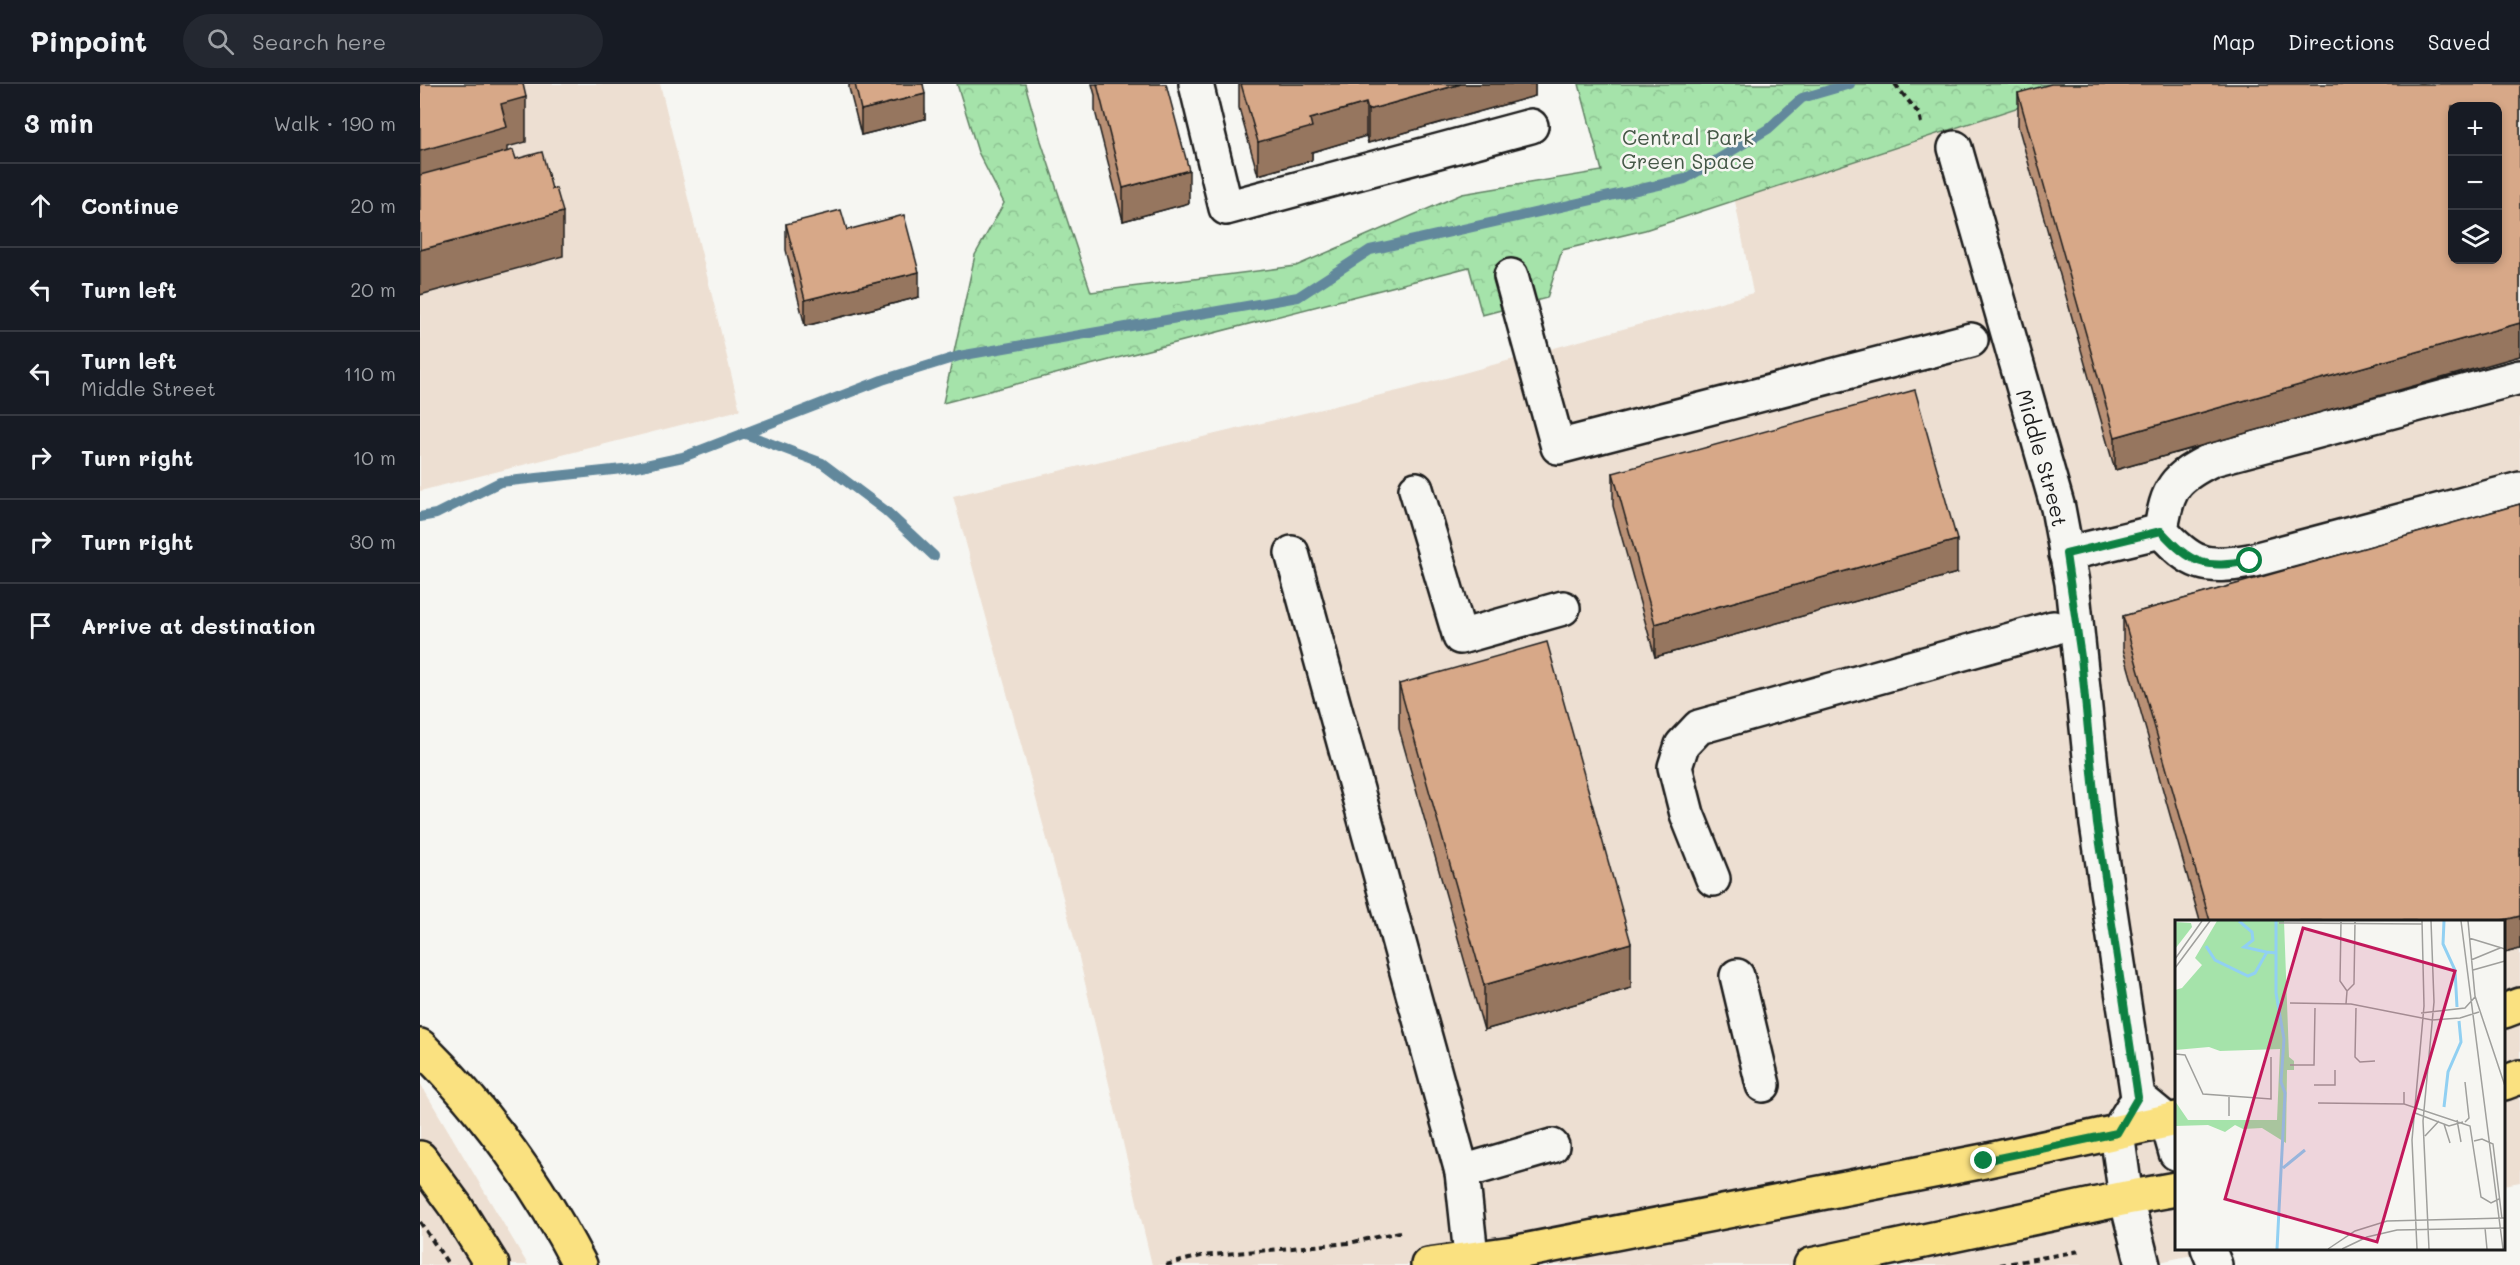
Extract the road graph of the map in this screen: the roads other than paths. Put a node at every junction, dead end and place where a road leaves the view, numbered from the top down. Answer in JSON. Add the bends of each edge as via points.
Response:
{"nodes":[{"id":1,"x":1196,"y":84,"type":"edge"},
{"id":2,"x":1531,"y":126,"type":"dead end"},
{"id":3,"x":1955,"y":148,"type":"dead end"},
{"id":4,"x":1511,"y":276,"type":"dead end"},
{"id":5,"x":1971,"y":340,"type":"dead end"},
{"id":6,"x":2520,"y":377,"type":"edge"},
{"id":7,"x":1416,"y":489,"type":"dead end"},
{"id":8,"x":2520,"y":489,"type":"edge"},
{"id":9,"x":2161,"y":531,"type":"junction"},
{"id":10,"x":1292,"y":553,"type":"dead end"},
{"id":11,"x":2066,"y":554,"type":"junction"},
{"id":12,"x":1563,"y":608,"type":"dead end"},
{"id":13,"x":2053,"y":628,"type":"dead end"},
{"id":14,"x":1713,"y":879,"type":"dead end"},
{"id":15,"x":1737,"y":976,"type":"dead end"},
{"id":16,"x":2520,"y":1005,"type":"edge"},
{"id":17,"x":2505,"y":1011,"type":"edge"},
{"id":18,"x":420,"y":1046,"type":"edge"},
{"id":19,"x":2520,"y":1077,"type":"edge"},
{"id":20,"x":2505,"y":1083,"type":"edge"},
{"id":21,"x":1763,"y":1085,"type":"dead end"},
{"id":22,"x":2138,"y":1097,"type":"junction"},
{"id":23,"x":2172,"y":1120,"type":"edge"},
{"id":24,"x":2117,"y":1133,"type":"junction"},
{"id":25,"x":2175,"y":1145,"type":"edge"},
{"id":26,"x":1552,"y":1146,"type":"dead end"},
{"id":27,"x":420,"y":1158,"type":"edge"},
{"id":28,"x":1462,"y":1172,"type":"junction"},
{"id":29,"x":2175,"y":1189,"type":"edge"},
{"id":30,"x":2126,"y":1197,"type":"junction"},
{"id":31,"x":2209,"y":1250,"type":"edge"},
{"id":32,"x":1472,"y":1261,"type":"edge"},
{"id":33,"x":492,"y":1265,"type":"edge"},
{"id":34,"x":580,"y":1265,"type":"edge"},
{"id":35,"x":1428,"y":1265,"type":"edge"},
{"id":36,"x":1811,"y":1265,"type":"edge"},
{"id":37,"x":2143,"y":1265,"type":"edge"},
{"id":38,"x":2215,"y":1265,"type":"edge"}],
"edges":[{"from":1,"to":2,"type":"street","via":[[1226,208]]},
{"from":3,"to":11,"type":"street","name":"Middle Street","via":[[2058,507]]},
{"from":4,"to":5,"type":"street","via":[[1558,447]]},
{"from":6,"to":9,"type":"street","via":[[2213,459],[2187,472],[2174,488],[2165,503]]},
{"from":7,"to":12,"type":"street","via":[[1460,637]]},
{"from":8,"to":9,"type":"street","via":[[2220,567],[2197,561],[2178,550]]},
{"from":9,"to":11,"type":"street"},
{"from":10,"to":28,"type":"street"},
{"from":11,"to":22,"type":"street","name":"Middle Street","via":[[2081,657],[2097,824]]},
{"from":13,"to":14,"type":"street","via":[[1699,727],[1682,745],[1675,767],[1687,814]]},
{"from":15,"to":21,"type":"street"},
{"from":16,"to":17,"type":"main road"},
{"from":18,"to":34,"type":"main road","via":[[482,1114],[531,1180]]},
{"from":19,"to":20,"type":"main road"},
{"from":22,"to":23,"type":"street"},
{"from":22,"to":24,"type":"street"},
{"from":23,"to":24,"type":"main road"},
{"from":23,"to":25,"type":"street"},
{"from":24,"to":30,"type":"street"},
{"from":24,"to":32,"type":"main road"},
{"from":26,"to":28,"type":"street"},
{"from":27,"to":33,"type":"main road"},
{"from":28,"to":32,"type":"street"},
{"from":29,"to":30,"type":"main road"},
{"from":30,"to":36,"type":"main road"},
{"from":30,"to":37,"type":"street"},
{"from":31,"to":38,"type":"street"},
{"from":32,"to":35,"type":"main road"}]}
